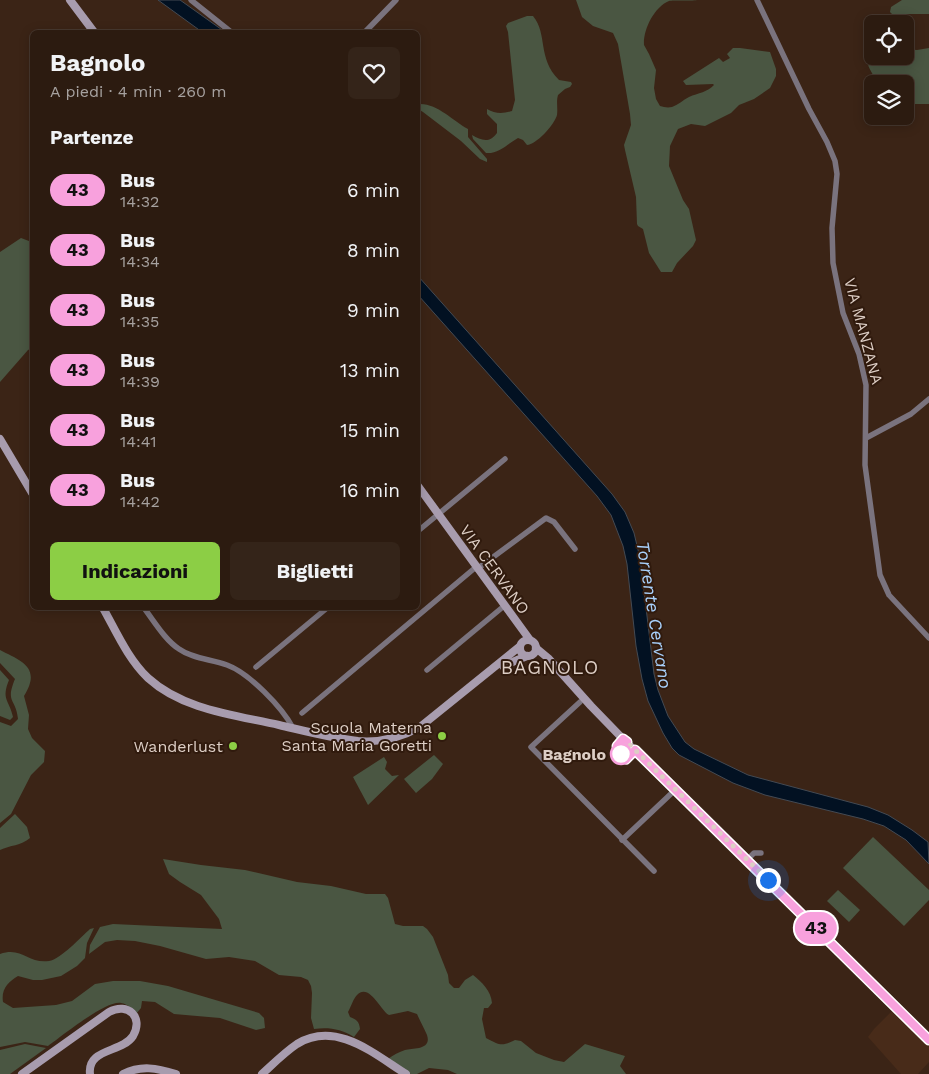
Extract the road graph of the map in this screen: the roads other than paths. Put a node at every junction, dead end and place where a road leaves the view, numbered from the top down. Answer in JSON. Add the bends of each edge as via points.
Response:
{"nodes":[{"id":1,"x":70,"y":0,"type":"edge"},
{"id":2,"x":191,"y":0,"type":"edge"},
{"id":3,"x":396,"y":0,"type":"edge"},
{"id":4,"x":757,"y":0,"type":"edge"},
{"id":5,"x":92,"y":30,"type":"edge"},
{"id":6,"x":228,"y":30,"type":"edge"},
{"id":7,"x":367,"y":30,"type":"edge"},
{"id":8,"x":929,"y":399,"type":"edge"},
{"id":9,"x":866,"y":438,"type":"junction"},
{"id":10,"x":0,"y":439,"type":"edge"},
{"id":11,"x":506,"y":459,"type":"dead end"},
{"id":12,"x":30,"y":489,"type":"edge"},
{"id":13,"x":420,"y":489,"type":"edge"},
{"id":14,"x":438,"y":514,"type":"junction"},
{"id":15,"x":420,"y":529,"type":"edge"},
{"id":16,"x":575,"y":549,"type":"dead end"},
{"id":17,"x":476,"y":568,"type":"junction"},
{"id":18,"x":504,"y":606,"type":"junction"},
{"id":19,"x":104,"y":610,"type":"edge"},
{"id":20,"x":146,"y":610,"type":"edge"},
{"id":21,"x":325,"y":610,"type":"edge"},
{"id":22,"x":517,"y":623,"type":"junction"},
{"id":23,"x":929,"y":638,"type":"edge"},
{"id":24,"x":530,"y":640,"type":"junction"},
{"id":25,"x":520,"y":645,"type":"junction"},
{"id":26,"x":536,"y":648,"type":"junction"},
{"id":27,"x":529,"y":656,"type":"junction"},
{"id":28,"x":553,"y":664,"type":"junction"},
{"id":29,"x":256,"y":667,"type":"dead end"},
{"id":30,"x":427,"y":670,"type":"dead end"},
{"id":31,"x":488,"y":674,"type":"junction"},
{"id":32,"x":580,"y":702,"type":"dead end"},
{"id":33,"x":302,"y":713,"type":"dead end"},
{"id":34,"x":294,"y":728,"type":"junction"},
{"id":35,"x":675,"y":790,"type":"junction"},
{"id":36,"x":622,"y":840,"type":"junction"},
{"id":37,"x":761,"y":853,"type":"dead end"},
{"id":38,"x":747,"y":860,"type":"junction"},
{"id":39,"x":654,"y":871,"type":"dead end"},
{"id":40,"x":929,"y":1040,"type":"edge"},
{"id":41,"x":22,"y":1074,"type":"edge"},
{"id":42,"x":90,"y":1074,"type":"edge"},
{"id":43,"x":123,"y":1074,"type":"edge"},
{"id":44,"x":176,"y":1074,"type":"edge"},
{"id":45,"x":262,"y":1074,"type":"edge"},
{"id":46,"x":406,"y":1074,"type":"edge"}],
"edges":[{"from":1,"to":5,"type":"main road"},
{"from":2,"to":6,"type":"street"},
{"from":3,"to":7,"type":"street"},
{"from":4,"to":9,"type":"street","name":"VIA MANZANA","via":[[835,161],[833,263],[843,313],[859,354],[866,385]]},
{"from":8,"to":9,"type":"street","via":[[911,414]]},
{"from":9,"to":23,"type":"street","name":"VIA MANZANA","via":[[867,490],[880,574],[889,595]]},
{"from":10,"to":12,"type":"main road"},
{"from":11,"to":14,"type":"street"},
{"from":13,"to":14,"type":"main road","name":"VIA CERVANO"},
{"from":14,"to":15,"type":"street"},
{"from":14,"to":17,"type":"main road","name":"VIA CERVANO"},
{"from":16,"to":17,"type":"street","via":[[554,522],[546,518]]},
{"from":17,"to":18,"type":"main road","name":"VIA CERVANO"},
{"from":17,"to":33,"type":"street"},
{"from":18,"to":22,"type":"main road","name":"VIA CERVANO"},
{"from":18,"to":30,"type":"street"},
{"from":19,"to":34,"type":"main road","via":[[136,664],[178,698]]},
{"from":20,"to":34,"type":"street","via":[[179,650],[226,664],[245,674],[285,714]]},
{"from":21,"to":29,"type":"street"},
{"from":22,"to":24,"type":"main road","name":"VIA CERVANO"},
{"from":22,"to":25,"type":"main road","via":[[522,634]]},
{"from":24,"to":25,"type":"main road"},
{"from":24,"to":26,"type":"main road"},
{"from":25,"to":27,"type":"main road","via":[[522,654]]},
{"from":25,"to":31,"type":"main road"},
{"from":26,"to":27,"type":"main road"},
{"from":26,"to":28,"type":"main road"},
{"from":27,"to":28,"type":"main road","via":[[543,658]]},
{"from":27,"to":31,"type":"main road"},
{"from":28,"to":35,"type":"main road"},
{"from":31,"to":34,"type":"main road","via":[[420,727],[390,739],[358,741]]},
{"from":32,"to":36,"type":"street","via":[[531,747]]},
{"from":35,"to":36,"type":"street"},
{"from":35,"to":38,"type":"main road"},
{"from":36,"to":39,"type":"street"},
{"from":37,"to":38,"type":"street","via":[[754,853]]},
{"from":38,"to":40,"type":"main road"},
{"from":41,"to":42,"type":"main road","via":[[109,1012],[116,1008],[128,1010],[136,1020],[133,1035],[125,1043],[92,1060]]},
{"from":43,"to":44,"type":"main road","via":[[148,1068]]},
{"from":45,"to":46,"type":"main road","via":[[299,1043],[324,1035],[354,1042]]}]}
